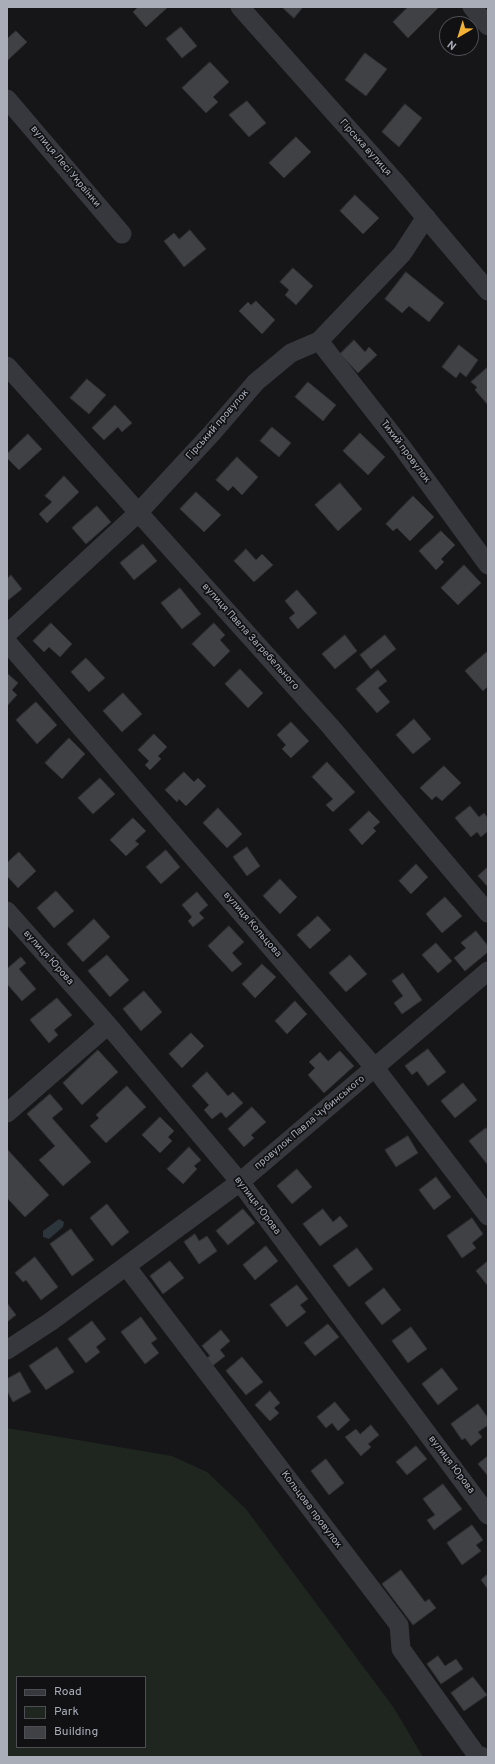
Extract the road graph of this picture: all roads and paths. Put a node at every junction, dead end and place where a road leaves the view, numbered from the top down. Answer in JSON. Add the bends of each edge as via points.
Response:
{"nodes":[{"id":1,"x":240,"y":7,"type":"edge"},
{"id":2,"x":472,"y":7,"type":"edge"},
{"id":3,"x":488,"y":26,"type":"edge"},
{"id":4,"x":7,"y":99,"type":"edge"},
{"id":5,"x":426,"y":217,"type":"junction"},
{"id":6,"x":122,"y":234,"type":"dead end"},
{"id":7,"x":488,"y":291,"type":"edge"},
{"id":8,"x":319,"y":341,"type":"junction"},
{"id":9,"x":7,"y":366,"type":"edge"},
{"id":10,"x":138,"y":512,"type":"junction"},
{"id":11,"x":488,"y":565,"type":"edge"},
{"id":12,"x":7,"y":634,"type":"edge"},
{"id":13,"x":7,"y":642,"type":"edge"},
{"id":14,"x":488,"y":913,"type":"edge"},
{"id":15,"x":11,"y":924,"type":"edge"},
{"id":16,"x":488,"y":971,"type":"edge"},
{"id":17,"x":108,"y":1024,"type":"junction"},
{"id":18,"x":375,"y":1068,"type":"junction"},
{"id":19,"x":7,"y":1113,"type":"edge"},
{"id":20,"x":240,"y":1182,"type":"junction"},
{"id":21,"x":488,"y":1216,"type":"edge"},
{"id":22,"x":126,"y":1266,"type":"junction"},
{"id":23,"x":7,"y":1350,"type":"edge"},
{"id":24,"x":488,"y":1515,"type":"edge"},
{"id":25,"x":483,"y":1757,"type":"edge"}],
"edges":[{"from":1,"to":5,"type":"street","name":"Гірська вулиця"},
{"from":2,"to":3,"type":"street"},
{"from":4,"to":6,"type":"street","name":"вулиця Лесі Українки"},
{"from":5,"to":7,"type":"street","name":"Гірська вулиця"},
{"from":5,"to":8,"type":"street","name":"Гірський провулок","via":[[402,254]]},
{"from":8,"to":10,"type":"street","name":"Гірський провулок","via":[[291,353],[256,382],[212,434]]},
{"from":8,"to":11,"type":"street","name":"Тихий провулок","via":[[402,447]]},
{"from":9,"to":10,"type":"street","name":"вулиця Павла Загребельного"},
{"from":10,"to":12,"type":"street","name":"Гірський провулок"},
{"from":10,"to":14,"type":"street","name":"вулиця Павла Загребельного","via":[[330,726]]},
{"from":13,"to":18,"type":"street","name":"вулиця Кольцова"},
{"from":15,"to":17,"type":"street","name":"вулиця Юрова"},
{"from":16,"to":18,"type":"street","name":"провулок Павла Чубинського"},
{"from":17,"to":19,"type":"street"},
{"from":17,"to":20,"type":"street","name":"вулиця Юрова"},
{"from":18,"to":20,"type":"street","name":"провулок Павла Чубинського"},
{"from":18,"to":21,"type":"street","name":"вулиця Кольцова"},
{"from":20,"to":22,"type":"street","name":"провулок Павла Чубинського"},
{"from":20,"to":24,"type":"street","name":"вулиця Юрова"},
{"from":22,"to":23,"type":"street","name":"провулок Павла Чубинського"},
{"from":22,"to":25,"type":"street","name":"Кольцова провулок","via":[[399,1625],[401,1650],[476,1754]]}]}
